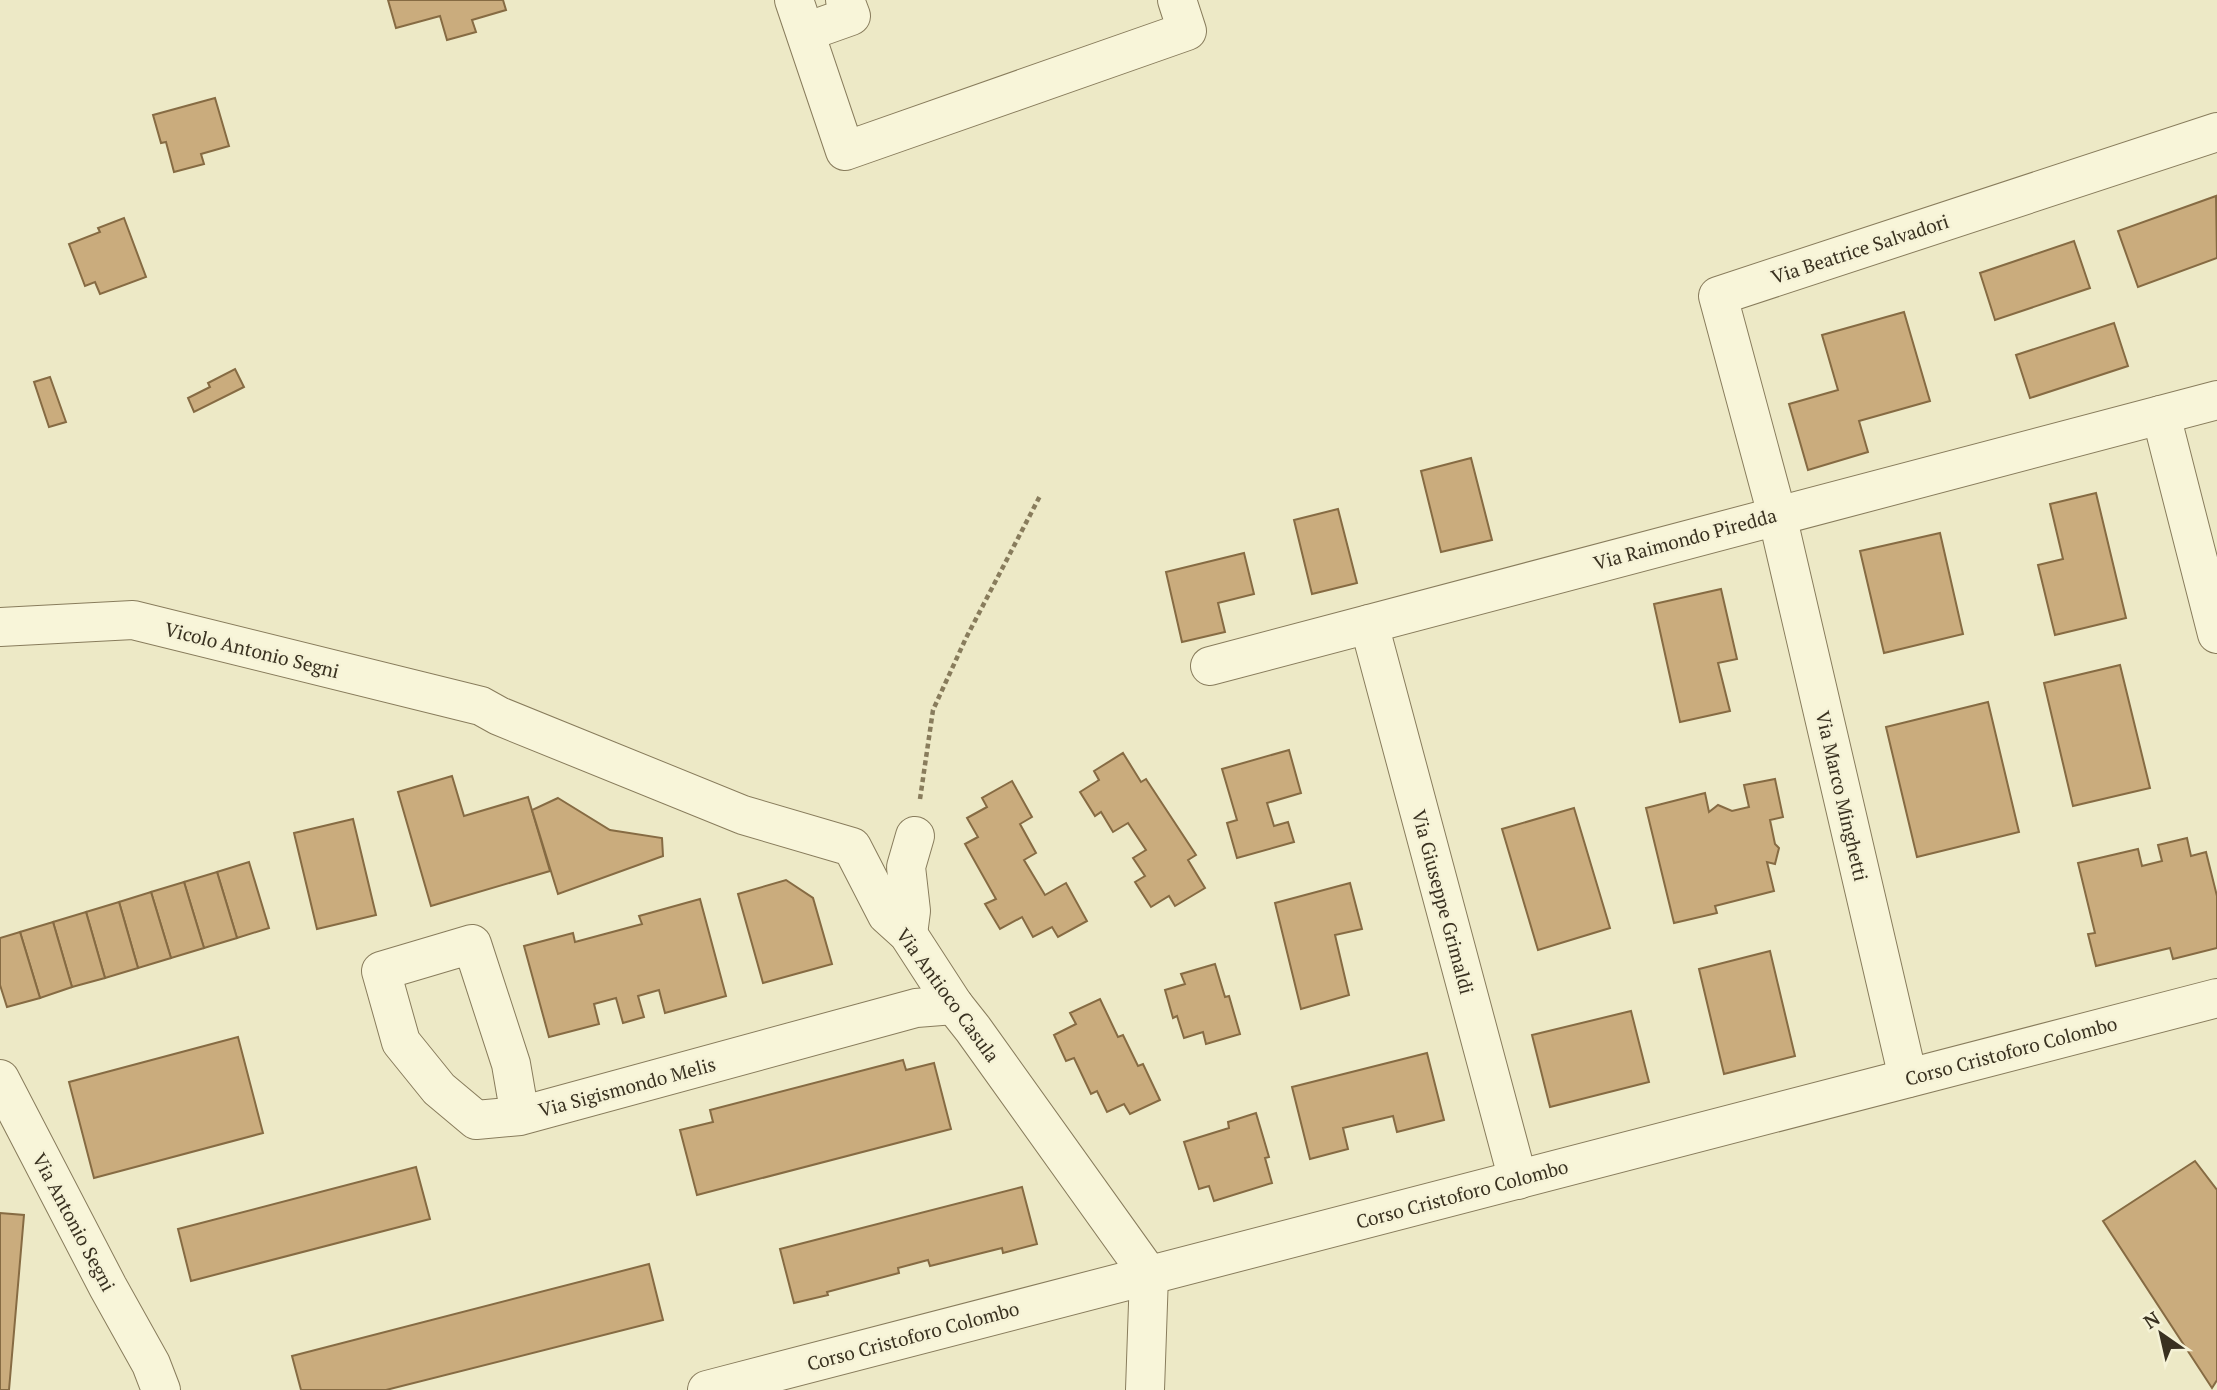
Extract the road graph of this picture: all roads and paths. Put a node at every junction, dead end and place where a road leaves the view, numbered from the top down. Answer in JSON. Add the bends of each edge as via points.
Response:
{"nodes":[{"id":1,"x":845,"y":0,"type":"edge"},
{"id":2,"x":1177,"y":0,"type":"edge"},
{"id":3,"x":800,"y":16,"type":"edge"},
{"id":4,"x":2217,"y":132,"type":"edge"},
{"id":5,"x":2217,"y":400,"type":"edge"},
{"id":6,"x":2161,"y":415,"type":"junction"},
{"id":7,"x":1041,"y":494,"type":"dead end"},
{"id":8,"x":1777,"y":515,"type":"junction"},
{"id":9,"x":1369,"y":624,"type":"junction"},
{"id":10,"x":0,"y":627,"type":"edge"},
{"id":11,"x":2217,"y":634,"type":"edge"},
{"id":12,"x":1210,"y":666,"type":"dead end"},
{"id":13,"x":499,"y":716,"type":"joint"},
{"id":14,"x":915,"y":836,"type":"joint"},
{"id":15,"x":908,"y":934,"type":"junction"},
{"id":16,"x":2217,"y":998,"type":"edge"},
{"id":17,"x":954,"y":1006,"type":"junction"},
{"id":18,"x":1908,"y":1078,"type":"junction"},
{"id":19,"x":0,"y":1079,"type":"edge"},
{"id":20,"x":520,"y":1116,"type":"junction"},
{"id":21,"x":1518,"y":1180,"type":"junction"},
{"id":22,"x":1149,"y":1275,"type":"junction"},
{"id":23,"x":156,"y":1377,"type":"edge"},
{"id":24,"x":184,"y":1390,"type":"edge"},
{"id":25,"x":707,"y":1390,"type":"edge"},
{"id":26,"x":1146,"y":1390,"type":"edge"}],
"edges":[{"from":1,"to":3,"type":"street","via":[[851,16]]},
{"from":2,"to":3,"type":"street","via":[[1187,31],[845,151]]},
{"from":4,"to":8,"type":"street","name":"Via Beatrice Salvadori","via":[[1718,296]]},
{"from":5,"to":6,"type":"street","name":"Via Raimondo Piredda"},
{"from":6,"to":8,"type":"street","name":"Via Raimondo Piredda"},
{"from":6,"to":11,"type":"street"},
{"from":7,"to":14,"type":"path","via":[[933,710]]},
{"from":8,"to":9,"type":"street","name":"Via Raimondo Piredda"},
{"from":8,"to":18,"type":"street","name":"Via Marco Minghetti"},
{"from":9,"to":12,"type":"street","name":"Via Raimondo Piredda"},
{"from":9,"to":21,"type":"street","name":"Via Giuseppe Grimaldi"},
{"from":10,"to":13,"type":"street","name":"Vicolo Antonio Segni","via":[[133,620],[481,706]]},
{"from":13,"to":15,"type":"street","name":"Via Antioco Casula","via":[[743,815],[852,847],[887,915]]},
{"from":14,"to":15,"type":"street","via":[[906,867],[911,911]]},
{"from":15,"to":17,"type":"street","name":"Via Antioco Casula"},
{"from":16,"to":18,"type":"street","name":"Corso Cristoforo Colombo"},
{"from":17,"to":20,"type":"street","name":"Via Sigismondo Melis","via":[[916,1008]]},
{"from":17,"to":22,"type":"street","name":"Via Antioco Casula"},
{"from":18,"to":21,"type":"street","name":"Corso Cristoforo Colombo"},
{"from":19,"to":23,"type":"street","name":"Via Antonio Segni"},
{"from":20,"to":20,"type":"street","name":"Via Sigismondo Melis","via":[[511,1064],[472,944],[381,971],[401,1042],[439,1089],[476,1120]]},
{"from":21,"to":22,"type":"street","name":"Corso Cristoforo Colombo"},
{"from":22,"to":25,"type":"street","name":"Corso Cristoforo Colombo"},
{"from":22,"to":26,"type":"street"},
{"from":23,"to":24,"type":"street","name":"Via Antonio Segni"}]}
